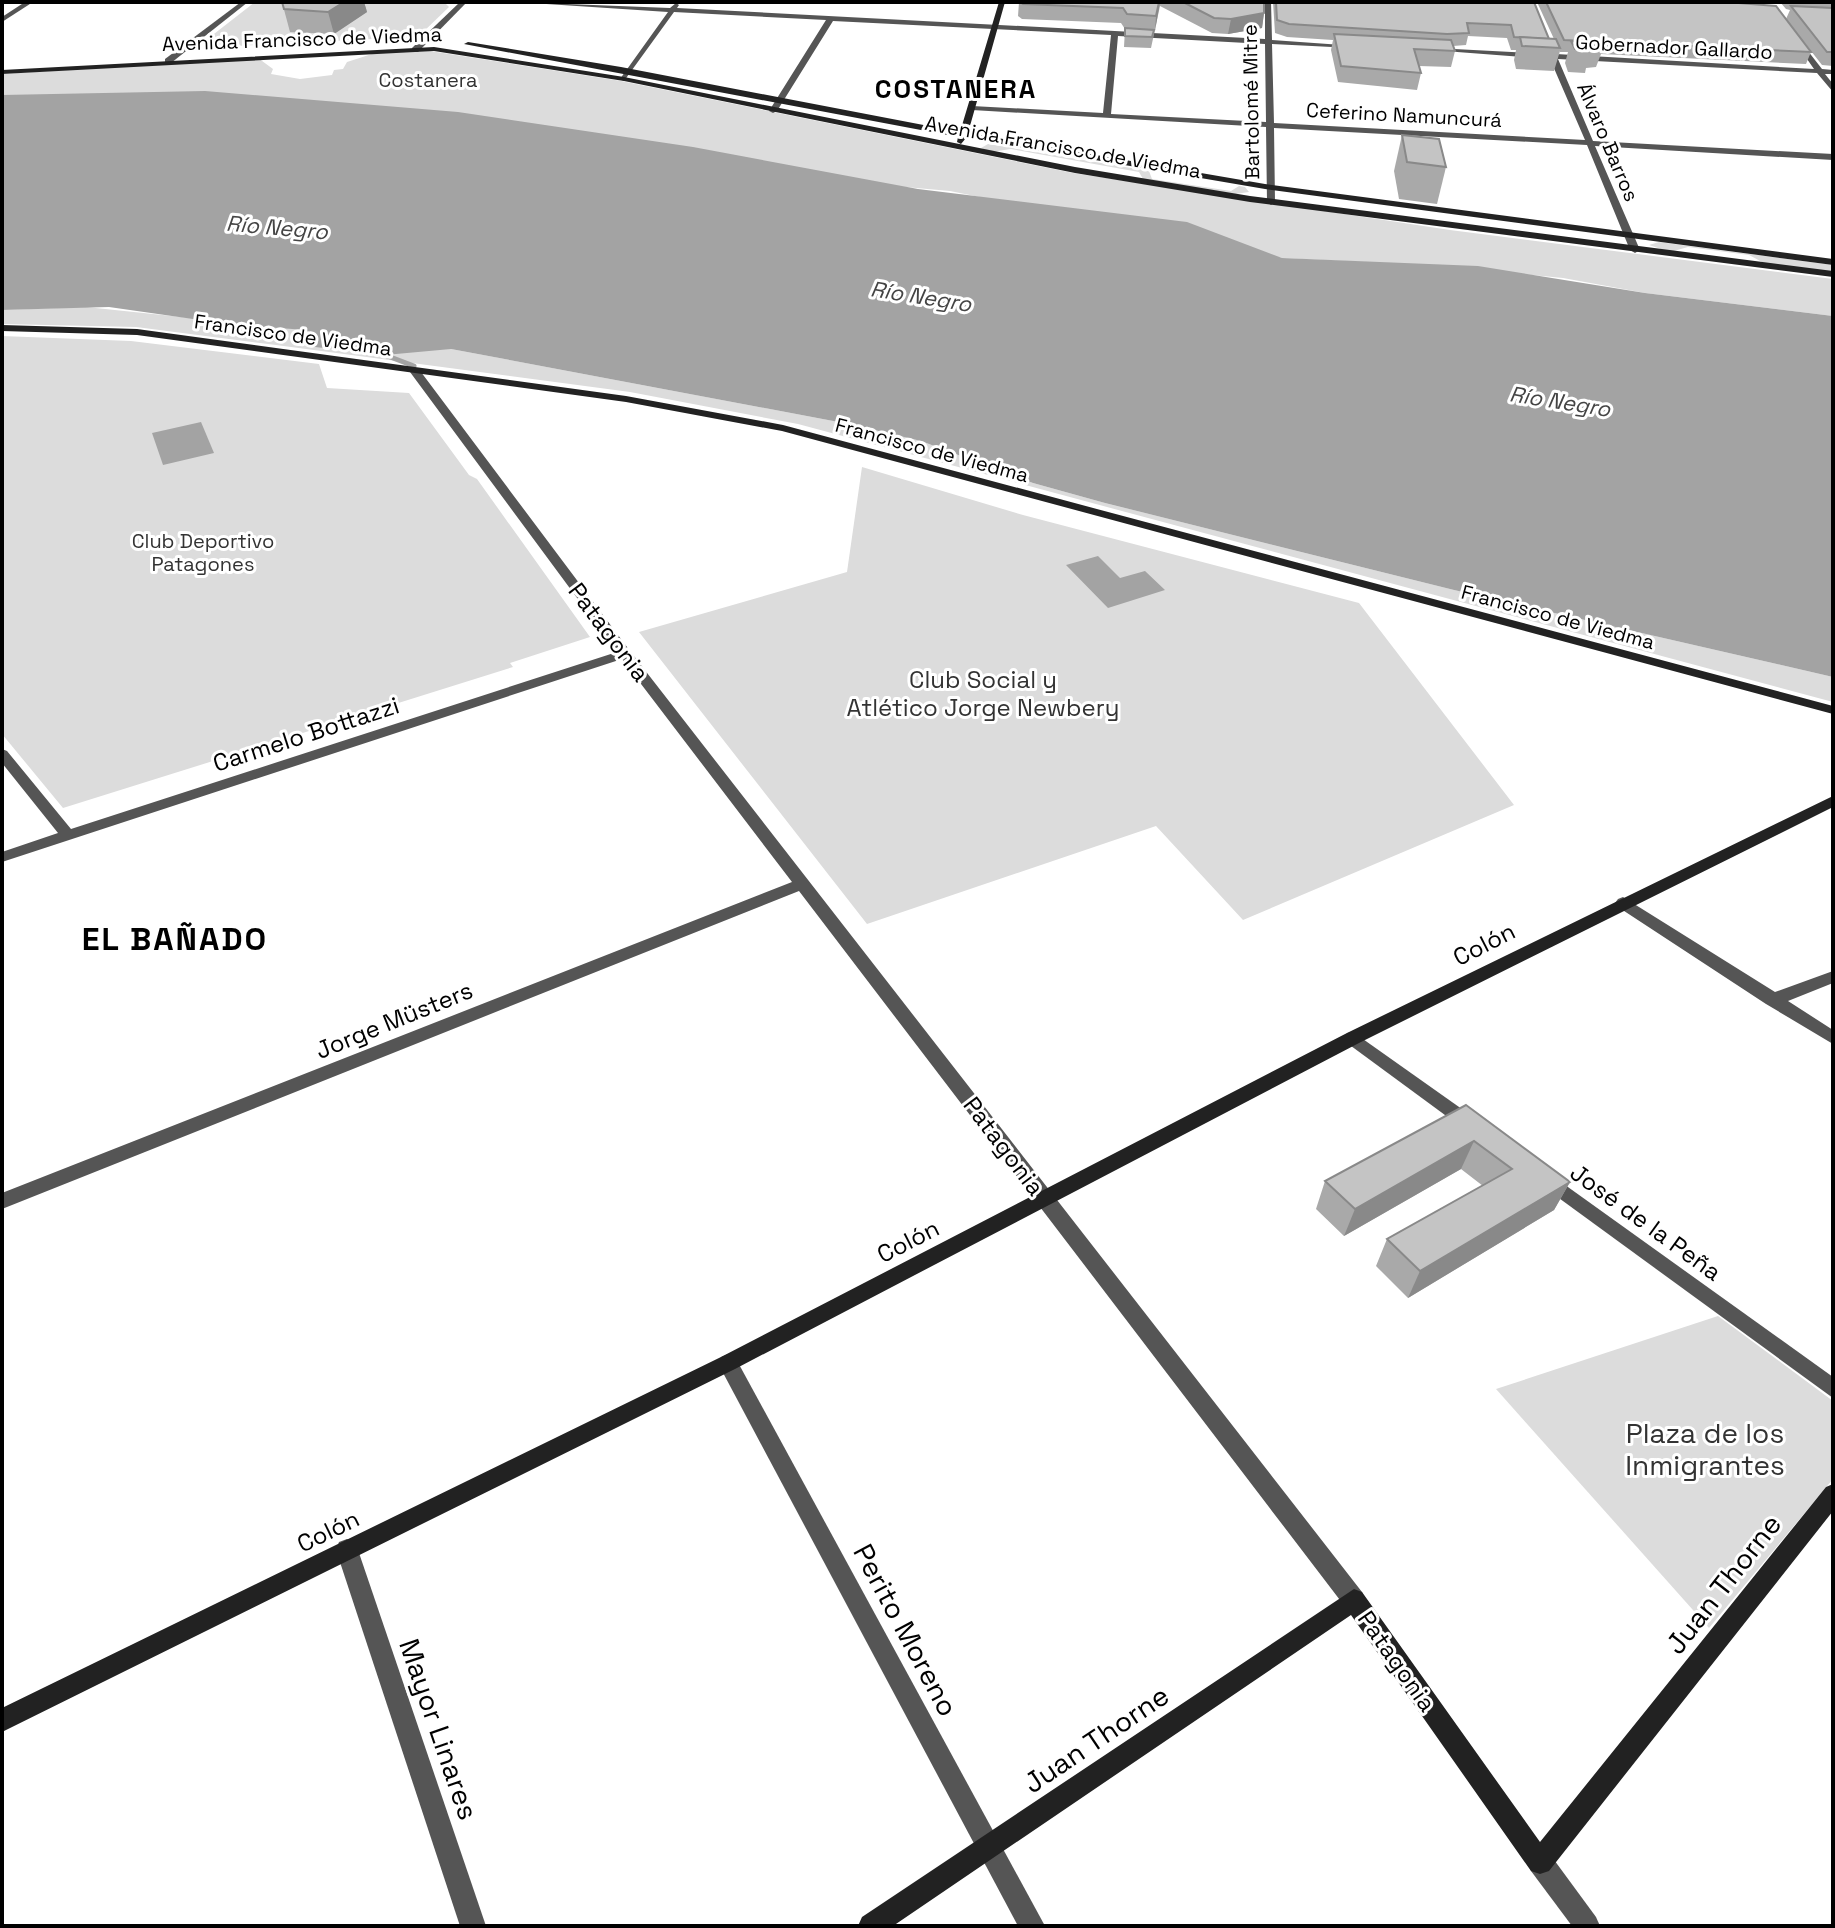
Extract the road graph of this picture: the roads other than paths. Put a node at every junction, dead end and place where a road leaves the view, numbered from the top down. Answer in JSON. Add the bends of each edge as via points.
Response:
{"nodes":[{"id":1,"x":30,"y":2,"type":"edge"},
{"id":2,"x":245,"y":2,"type":"edge"},
{"id":3,"x":464,"y":2,"type":"edge"},
{"id":4,"x":519,"y":2,"type":"edge"},
{"id":5,"x":677,"y":2,"type":"edge"},
{"id":6,"x":1002,"y":2,"type":"edge"},
{"id":7,"x":1268,"y":2,"type":"edge"},
{"id":8,"x":672,"y":10,"type":"junction"},
{"id":9,"x":830,"y":19,"type":"junction"},
{"id":10,"x":2,"y":20,"type":"edge"},
{"id":11,"x":996,"y":26,"type":"junction"},
{"id":12,"x":1789,"y":27,"type":"edge"},
{"id":13,"x":1115,"y":33,"type":"junction"},
{"id":14,"x":425,"y":39,"type":"junction"},
{"id":15,"x":1267,"y":42,"type":"junction"},
{"id":16,"x":1548,"y":43,"type":"edge"},
{"id":17,"x":1362,"y":47,"type":"edge"},
{"id":18,"x":415,"y":50,"type":"junction"},
{"id":19,"x":1426,"y":50,"type":"edge"},
{"id":20,"x":180,"y":52,"type":"junction"},
{"id":21,"x":1553,"y":57,"type":"junction"},
{"id":22,"x":168,"y":61,"type":"junction"},
{"id":23,"x":2,"y":64,"type":"edge"},
{"id":24,"x":631,"y":69,"type":"junction"},
{"id":25,"x":2,"y":72,"type":"edge"},
{"id":26,"x":1820,"y":72,"type":"junction"},
{"id":27,"x":1833,"y":72,"type":"edge"},
{"id":28,"x":624,"y":79,"type":"junction"},
{"id":29,"x":1833,"y":90,"type":"edge"},
{"id":30,"x":781,"y":100,"type":"junction"},
{"id":31,"x":972,"y":108,"type":"junction"},
{"id":32,"x":773,"y":111,"type":"junction"},
{"id":33,"x":1107,"y":116,"type":"junction"},
{"id":34,"x":1269,"y":125,"type":"junction"},
{"id":35,"x":964,"y":134,"type":"junction"},
{"id":36,"x":1589,"y":143,"type":"junction"},
{"id":37,"x":959,"y":147,"type":"junction"},
{"id":38,"x":1833,"y":157,"type":"edge"},
{"id":39,"x":1270,"y":187,"type":"junction"},
{"id":40,"x":1271,"y":202,"type":"junction"},
{"id":41,"x":1628,"y":235,"type":"junction"},
{"id":42,"x":1635,"y":250,"type":"junction"},
{"id":43,"x":1833,"y":262,"type":"edge"},
{"id":44,"x":1833,"y":274,"type":"edge"},
{"id":45,"x":2,"y":328,"type":"edge"},
{"id":46,"x":414,"y":370,"type":"junction"},
{"id":47,"x":625,"y":654,"type":"junction"},
{"id":48,"x":1833,"y":710,"type":"edge"},
{"id":49,"x":2,"y":754,"type":"edge"},
{"id":50,"x":1833,"y":801,"type":"edge"},
{"id":51,"x":68,"y":835,"type":"junction"},
{"id":52,"x":2,"y":857,"type":"edge"},
{"id":53,"x":803,"y":884,"type":"junction"},
{"id":54,"x":1623,"y":903,"type":"junction"},
{"id":55,"x":1833,"y":977,"type":"edge"},
{"id":56,"x":1772,"y":1000,"type":"junction"},
{"id":57,"x":1353,"y":1038,"type":"junction"},
{"id":58,"x":1833,"y":1038,"type":"edge"},
{"id":59,"x":1492,"y":1140,"type":"edge"},
{"id":60,"x":1530,"y":1167,"type":"edge"},
{"id":61,"x":1045,"y":1200,"type":"junction"},
{"id":62,"x":2,"y":1201,"type":"edge"},
{"id":63,"x":728,"y":1363,"type":"junction"},
{"id":64,"x":1833,"y":1389,"type":"edge"},
{"id":65,"x":1833,"y":1494,"type":"edge"},
{"id":66,"x":347,"y":1550,"type":"junction"},
{"id":67,"x":1354,"y":1600,"type":"junction"},
{"id":68,"x":2,"y":1720,"type":"edge"},
{"id":69,"x":989,"y":1847,"type":"junction"},
{"id":70,"x":1540,"y":1862,"type":"junction"},
{"id":71,"x":473,"y":1926,"type":"edge"},
{"id":72,"x":871,"y":1926,"type":"edge"},
{"id":73,"x":1032,"y":1926,"type":"edge"},
{"id":74,"x":1587,"y":1926,"type":"edge"}],
"edges":[{"from":1,"to":10,"type":"street"},
{"from":2,"to":20,"type":"street"},
{"from":3,"to":14,"type":"street"},
{"from":4,"to":8,"type":"street"},
{"from":5,"to":8,"type":"street"},
{"from":6,"to":11,"type":"main road"},
{"from":7,"to":15,"type":"street","name":"Bartolomé Mitre"},
{"from":8,"to":9,"type":"street"},
{"from":8,"to":24,"type":"street"},
{"from":9,"to":11,"type":"street"},
{"from":9,"to":30,"type":"street"},
{"from":11,"to":13,"type":"street"},
{"from":11,"to":31,"type":"main road"},
{"from":12,"to":26,"type":"street"},
{"from":13,"to":15,"type":"street"},
{"from":13,"to":33,"type":"street"},
{"from":14,"to":18,"type":"street"},
{"from":14,"to":20,"type":"main road","name":"Avenida Francisco de Viedma"},
{"from":14,"to":24,"type":"main road","name":"Avenida Francisco de Viedma"},
{"from":15,"to":17,"type":"street"},
{"from":15,"to":34,"type":"street","name":"Bartolomé Mitre"},
{"from":16,"to":21,"type":"street","name":"Álvaro Barros"},
{"from":18,"to":22,"type":"main road","name":"Avenida Francisco de Viedma"},
{"from":18,"to":28,"type":"main road","name":"Avenida Francisco de Viedma"},
{"from":19,"to":21,"type":"street","name":"Gobernador Gallardo"},
{"from":20,"to":22,"type":"street"},
{"from":20,"to":23,"type":"main road","name":"Avenida Francisco de Viedma"},
{"from":21,"to":26,"type":"street","name":"Gobernador Gallardo"},
{"from":21,"to":36,"type":"street","name":"Álvaro Barros"},
{"from":22,"to":25,"type":"main road","name":"Avenida Francisco de Viedma"},
{"from":24,"to":28,"type":"street"},
{"from":24,"to":30,"type":"main road","name":"Avenida Francisco de Viedma"},
{"from":26,"to":27,"type":"street","name":"Gobernador Gallardo"},
{"from":26,"to":29,"type":"street"},
{"from":28,"to":32,"type":"main road","name":"Avenida Francisco de Viedma"},
{"from":30,"to":32,"type":"street"},
{"from":30,"to":35,"type":"main road","name":"Avenida Francisco de Viedma"},
{"from":31,"to":33,"type":"street","name":"Ceferino Namuncurá"},
{"from":31,"to":35,"type":"main road"},
{"from":32,"to":37,"type":"main road","name":"Avenida Francisco de Viedma"},
{"from":33,"to":34,"type":"street","name":"Ceferino Namuncurá"},
{"from":34,"to":36,"type":"street","name":"Ceferino Namuncurá"},
{"from":34,"to":39,"type":"street","name":"Bartolomé Mitre"},
{"from":35,"to":37,"type":"main road"},
{"from":35,"to":39,"type":"main road","name":"Avenida Francisco de Viedma"},
{"from":36,"to":38,"type":"street","name":"Ceferino Namuncurá"},
{"from":36,"to":41,"type":"street","name":"Álvaro Barros"},
{"from":37,"to":40,"type":"main road","name":"Avenida Francisco de Viedma"},
{"from":39,"to":40,"type":"street","name":"Bartolomé Mitre"},
{"from":39,"to":41,"type":"main road","name":"Avenida Francisco de Viedma"},
{"from":40,"to":42,"type":"main road","name":"Avenida Francisco de Viedma"},
{"from":41,"to":42,"type":"street","name":"Álvaro Barros"},
{"from":41,"to":43,"type":"main road","name":"Avenida Francisco de Viedma"},
{"from":42,"to":44,"type":"main road","name":"Avenida Francisco de Viedma"},
{"from":45,"to":46,"type":"main road","name":"Francisco de Viedma","via":[[137,332]]},
{"from":46,"to":47,"type":"street","name":"Patagonia"},
{"from":46,"to":48,"type":"main road","name":"Francisco de Viedma","via":[[626,399],[783,428]]},
{"from":47,"to":51,"type":"street","name":"Carmelo Bottazzi"},
{"from":47,"to":53,"type":"street","name":"Patagonia"},
{"from":49,"to":51,"type":"street"},
{"from":50,"to":54,"type":"main road","name":"Colón"},
{"from":51,"to":52,"type":"street","name":"Carmelo Bottazzi"},
{"from":53,"to":61,"type":"street","name":"Patagonia"},
{"from":53,"to":62,"type":"street","name":"Jorge Müsters"},
{"from":54,"to":56,"type":"street"},
{"from":54,"to":57,"type":"main road","name":"Colón"},
{"from":55,"to":56,"type":"street"},
{"from":56,"to":58,"type":"street"},
{"from":57,"to":59,"type":"street"},
{"from":57,"to":61,"type":"main road","name":"Colón"},
{"from":60,"to":64,"type":"street","name":"José de la Peña"},
{"from":61,"to":63,"type":"main road","name":"Colón"},
{"from":61,"to":67,"type":"street","name":"Patagonia"},
{"from":63,"to":66,"type":"main road","name":"Colón"},
{"from":63,"to":69,"type":"street","name":"Perito Moreno"},
{"from":65,"to":70,"type":"main road","name":"Juan Thorne"},
{"from":66,"to":68,"type":"main road","name":"Colón"},
{"from":66,"to":71,"type":"street","name":"Mayor Linares"},
{"from":67,"to":69,"type":"main road","name":"Juan Thorne"},
{"from":67,"to":70,"type":"main road","name":"Patagonia"},
{"from":69,"to":72,"type":"main road","name":"Juan Thorne"},
{"from":69,"to":73,"type":"street","name":"Perito Moreno"},
{"from":70,"to":74,"type":"street","name":"Patagonia"}]}
